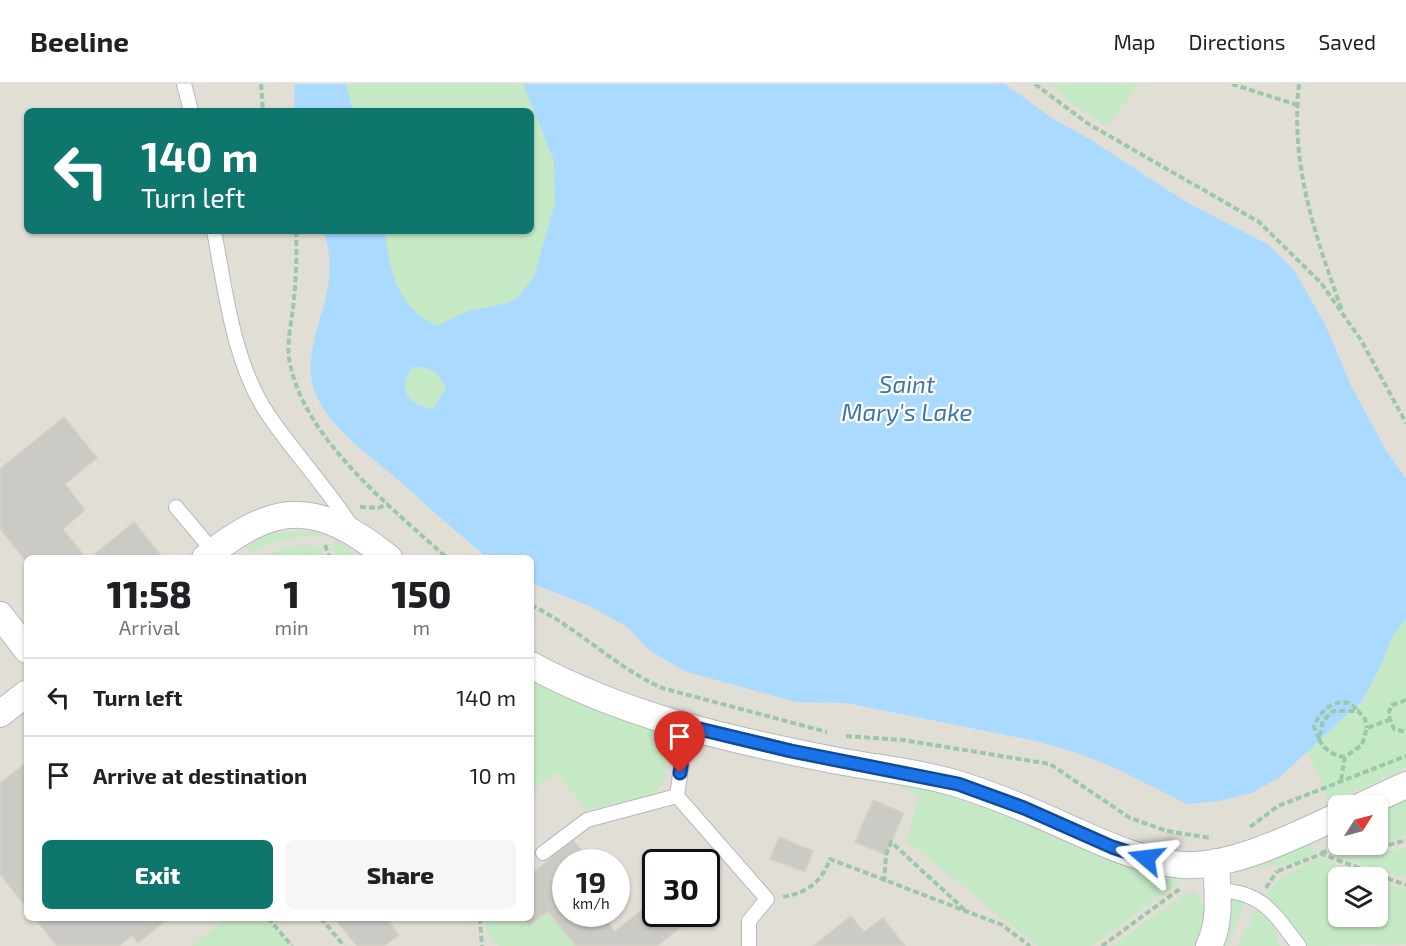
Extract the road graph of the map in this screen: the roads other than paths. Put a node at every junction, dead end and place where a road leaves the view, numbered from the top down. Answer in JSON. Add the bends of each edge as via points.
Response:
{"nodes":[{"id":1,"x":184,"y":84,"type":"edge"},
{"id":2,"x":190,"y":108,"type":"edge"},
{"id":3,"x":215,"y":234,"type":"edge"},
{"id":4,"x":176,"y":507,"type":"dead end"},
{"id":5,"x":348,"y":521,"type":"junction"},
{"id":6,"x":209,"y":555,"type":"edge"},
{"id":7,"x":386,"y":555,"type":"edge"},
{"id":8,"x":0,"y":615,"type":"edge"},
{"id":9,"x":24,"y":646,"type":"edge"},
{"id":10,"x":534,"y":666,"type":"edge"},
{"id":11,"x":24,"y":695,"type":"edge"},
{"id":12,"x":0,"y":714,"type":"edge"},
{"id":13,"x":687,"y":726,"type":"junction"},
{"id":14,"x":1406,"y":785,"type":"edge"},
{"id":15,"x":1385,"y":795,"type":"edge"},
{"id":16,"x":676,"y":796,"type":"junction"},
{"id":17,"x":1328,"y":820,"type":"edge"},
{"id":18,"x":1217,"y":850,"type":"junction"},
{"id":19,"x":543,"y":853,"type":"dead end"},
{"id":20,"x":1217,"y":890,"type":"junction"},
{"id":21,"x":749,"y":946,"type":"edge"},
{"id":22,"x":1209,"y":946,"type":"edge"},
{"id":23,"x":1299,"y":946,"type":"edge"}],
"edges":[{"from":1,"to":2,"type":"lane"},
{"from":3,"to":5,"type":"lane","via":[[242,358],[261,401]]},
{"from":4,"to":6,"type":"lane"},
{"from":5,"to":6,"type":"street","via":[[306,515],[259,521]]},
{"from":5,"to":7,"type":"street"},
{"from":8,"to":9,"type":"street"},
{"from":10,"to":13,"type":"street","via":[[604,700]]},
{"from":11,"to":12,"type":"street"},
{"from":13,"to":16,"type":"lane"},
{"from":13,"to":18,"type":"street","via":[[958,784],[1134,855],[1182,865]]},
{"from":14,"to":15,"type":"street"},
{"from":16,"to":19,"type":"lane","via":[[587,820]]},
{"from":16,"to":21,"type":"lane","via":[[767,899],[749,921]]},
{"from":17,"to":18,"type":"street","via":[[1262,848]]},
{"from":18,"to":20,"type":"street"},
{"from":20,"to":22,"type":"street","via":[[1215,932]]},
{"from":20,"to":23,"type":"lane","via":[[1239,891],[1262,901]]}]}
